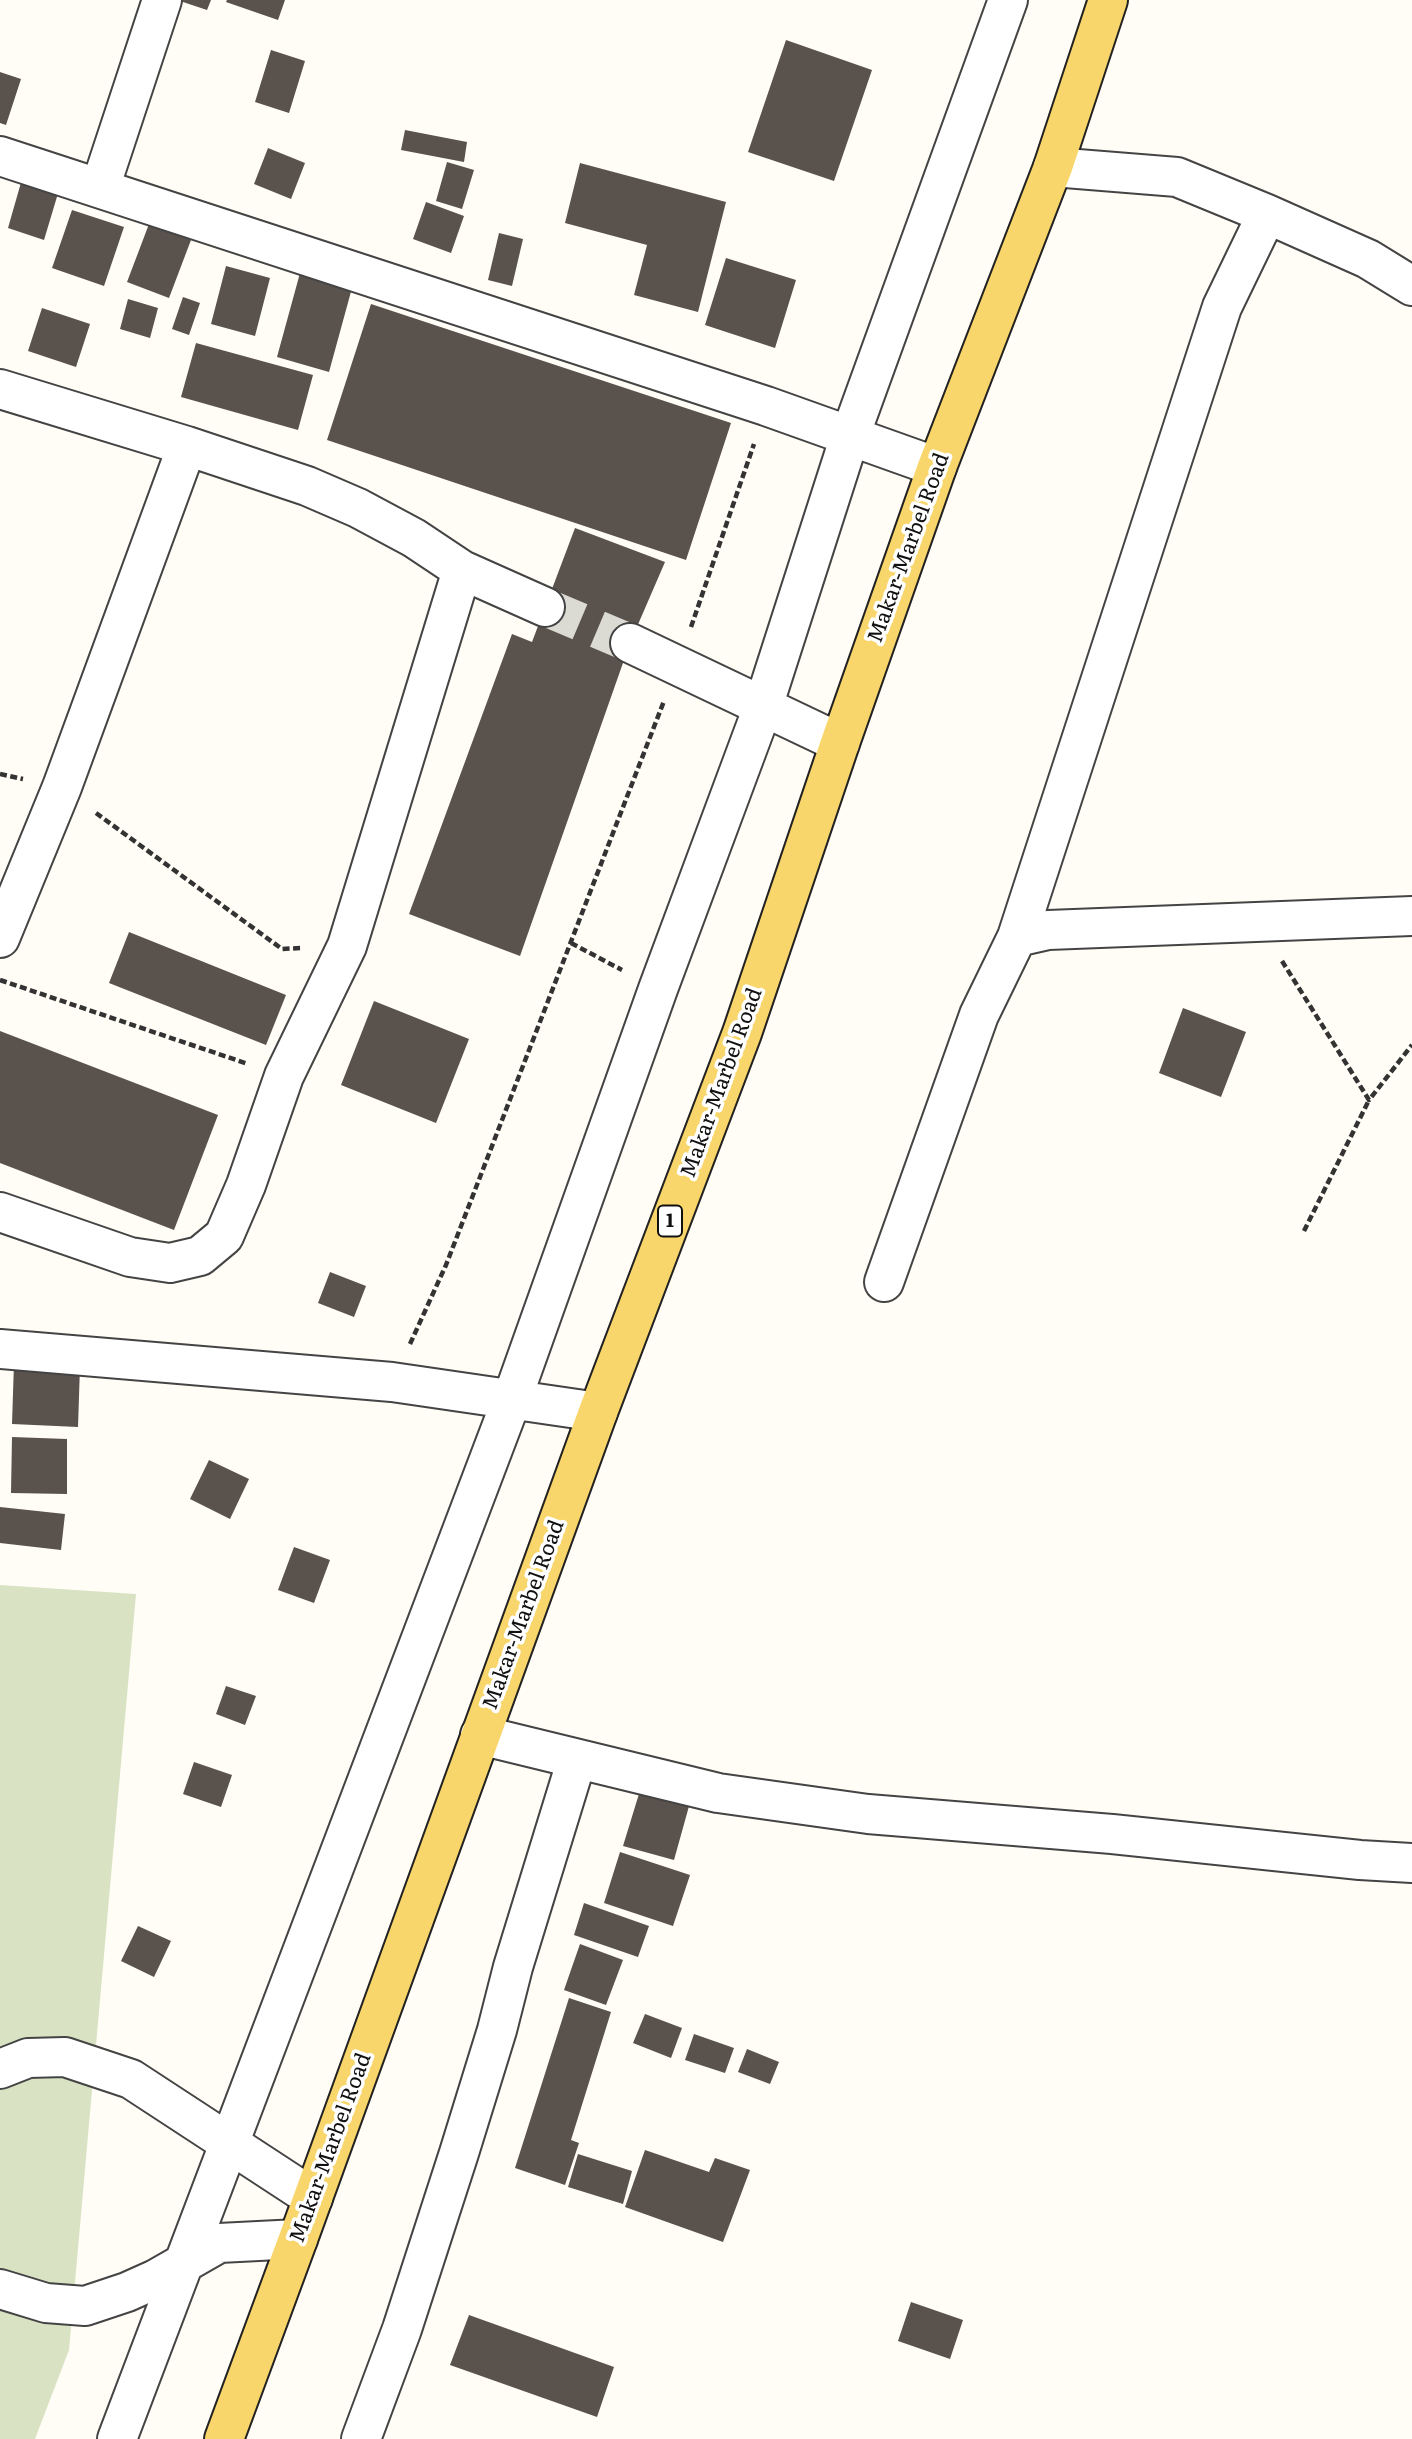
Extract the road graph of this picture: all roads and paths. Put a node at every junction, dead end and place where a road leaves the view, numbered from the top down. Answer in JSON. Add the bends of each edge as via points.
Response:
{"nodes":[{"id":1,"x":162,"y":0,"type":"edge"},
{"id":2,"x":1007,"y":0,"type":"edge"},
{"id":3,"x":1108,"y":0,"type":"edge"},
{"id":4,"x":0,"y":156,"type":"edge"},
{"id":5,"x":1053,"y":167,"type":"junction"},
{"id":6,"x":100,"y":188,"type":"junction"},
{"id":7,"x":1267,"y":214,"type":"junction"},
{"id":8,"x":1368,"y":259,"type":"junction"},
{"id":9,"x":1412,"y":263,"type":"edge"},
{"id":10,"x":1412,"y":286,"type":"edge"},
{"id":11,"x":0,"y":389,"type":"edge"},
{"id":12,"x":766,"y":406,"type":"junction"},
{"id":13,"x":850,"y":436,"type":"junction"},
{"id":14,"x":187,"y":446,"type":"junction"},
{"id":15,"x":937,"y":467,"type":"junction"},
{"id":16,"x":462,"y":570,"type":"junction"},
{"id":17,"x":545,"y":607,"type":"tunnel mouth"},
{"id":18,"x":631,"y":643,"type":"tunnel mouth"},
{"id":19,"x":677,"y":667,"type":"junction"},
{"id":20,"x":763,"y":707,"type":"junction"},
{"id":21,"x":840,"y":743,"type":"junction"},
{"id":22,"x":0,"y":774,"type":"edge"},
{"id":23,"x":62,"y":787,"type":"junction"},
{"id":24,"x":1412,"y":916,"type":"edge"},
{"id":25,"x":1258,"y":922,"type":"junction"},
{"id":26,"x":1017,"y":937,"type":"junction"},
{"id":27,"x":0,"y":938,"type":"edge"},
{"id":28,"x":347,"y":946,"type":"junction"},
{"id":29,"x":0,"y":980,"type":"edge"},
{"id":30,"x":1412,"y":1045,"type":"edge"},
{"id":31,"x":284,"y":1076,"type":"junction"},
{"id":32,"x":1369,"y":1100,"type":"junction"},
{"id":33,"x":0,"y":1212,"type":"edge"},
{"id":34,"x":1304,"y":1231,"type":"dead end"},
{"id":35,"x":884,"y":1282,"type":"dead end"},
{"id":36,"x":0,"y":1349,"type":"edge"},
{"id":37,"x":392,"y":1382,"type":"junction"},
{"id":38,"x":512,"y":1399,"type":"junction"},
{"id":39,"x":598,"y":1412,"type":"junction"},
{"id":40,"x":480,"y":1735,"type":"junction"},
{"id":41,"x":577,"y":1759,"type":"junction"},
{"id":42,"x":1412,"y":1863,"type":"edge"},
{"id":43,"x":0,"y":2069,"type":"edge"},
{"id":44,"x":229,"y":2144,"type":"junction"},
{"id":45,"x":313,"y":2199,"type":"junction"},
{"id":46,"x":298,"y":2239,"type":"junction"},
{"id":47,"x":184,"y":2263,"type":"junction"},
{"id":48,"x":0,"y":2289,"type":"edge"},
{"id":49,"x":117,"y":2439,"type":"edge"},
{"id":50,"x":223,"y":2439,"type":"edge"},
{"id":51,"x":361,"y":2439,"type":"edge"}],
"edges":[{"from":1,"to":6,"type":"street"},
{"from":2,"to":13,"type":"street"},
{"from":3,"to":5,"type":"main road","name":"Makar-Marbel Road","number":"1"},
{"from":4,"to":6,"type":"street"},
{"from":5,"to":7,"type":"street","via":[[1177,177]]},
{"from":5,"to":15,"type":"main road","name":"Makar-Marbel Road","number":"1"},
{"from":6,"to":12,"type":"street"},
{"from":7,"to":8,"type":"street"},
{"from":7,"to":26,"type":"street","via":[[1222,307]]},
{"from":8,"to":9,"type":"street"},
{"from":8,"to":10,"type":"street"},
{"from":11,"to":14,"type":"street"},
{"from":12,"to":13,"type":"street"},
{"from":12,"to":19,"type":"path"},
{"from":13,"to":15,"type":"street"},
{"from":13,"to":20,"type":"street"},
{"from":14,"to":16,"type":"street","via":[[358,508]]},
{"from":14,"to":23,"type":"street"},
{"from":15,"to":21,"type":"main road","name":"Makar-Marbel Road","number":"1"},
{"from":16,"to":17,"type":"street"},
{"from":16,"to":28,"type":"street"},
{"from":18,"to":19,"type":"street"},
{"from":19,"to":20,"type":"street"},
{"from":19,"to":37,"type":"path","via":[[446,1265]]},
{"from":20,"to":21,"type":"street"},
{"from":20,"to":38,"type":"street"},
{"from":21,"to":39,"type":"main road","name":"Makar-Marbel Road","number":"1","via":[[742,1033]]},
{"from":22,"to":23,"type":"path"},
{"from":23,"to":27,"type":"street"},
{"from":23,"to":28,"type":"path","via":[[282,949]]},
{"from":24,"to":25,"type":"street"},
{"from":25,"to":26,"type":"street","via":[[1048,930]]},
{"from":25,"to":32,"type":"path"},
{"from":26,"to":35,"type":"street","via":[[979,1015]]},
{"from":28,"to":31,"type":"street"},
{"from":29,"to":31,"type":"path"},
{"from":30,"to":32,"type":"path"},
{"from":31,"to":33,"type":"street","via":[[224,1236],[200,1256],[170,1264],[130,1258]]},
{"from":32,"to":34,"type":"path"},
{"from":36,"to":37,"type":"street"},
{"from":37,"to":38,"type":"street"},
{"from":38,"to":39,"type":"street"},
{"from":38,"to":44,"type":"street"},
{"from":39,"to":40,"type":"main road","name":"Makar-Marbel Road","number":"1"},
{"from":40,"to":41,"type":"street"},
{"from":40,"to":45,"type":"main road","name":"Makar-Marbel Road","number":"1"},
{"from":41,"to":42,"type":"street","via":[[718,1793],[868,1814]]},
{"from":41,"to":51,"type":"street","via":[[459,2153]]},
{"from":43,"to":44,"type":"street","via":[[28,2058],[65,2057],[118,2074]]},
{"from":44,"to":45,"type":"street"},
{"from":44,"to":47,"type":"street"},
{"from":45,"to":46,"type":"main road","name":"Makar-Marbel Road","number":"1"},
{"from":46,"to":47,"type":"street","via":[[219,2243]]},
{"from":46,"to":50,"type":"main road","name":"Makar-Marbel Road","number":"1"},
{"from":47,"to":48,"type":"street","via":[[127,2292],[85,2306],[46,2303]]},
{"from":47,"to":49,"type":"street"}]}
